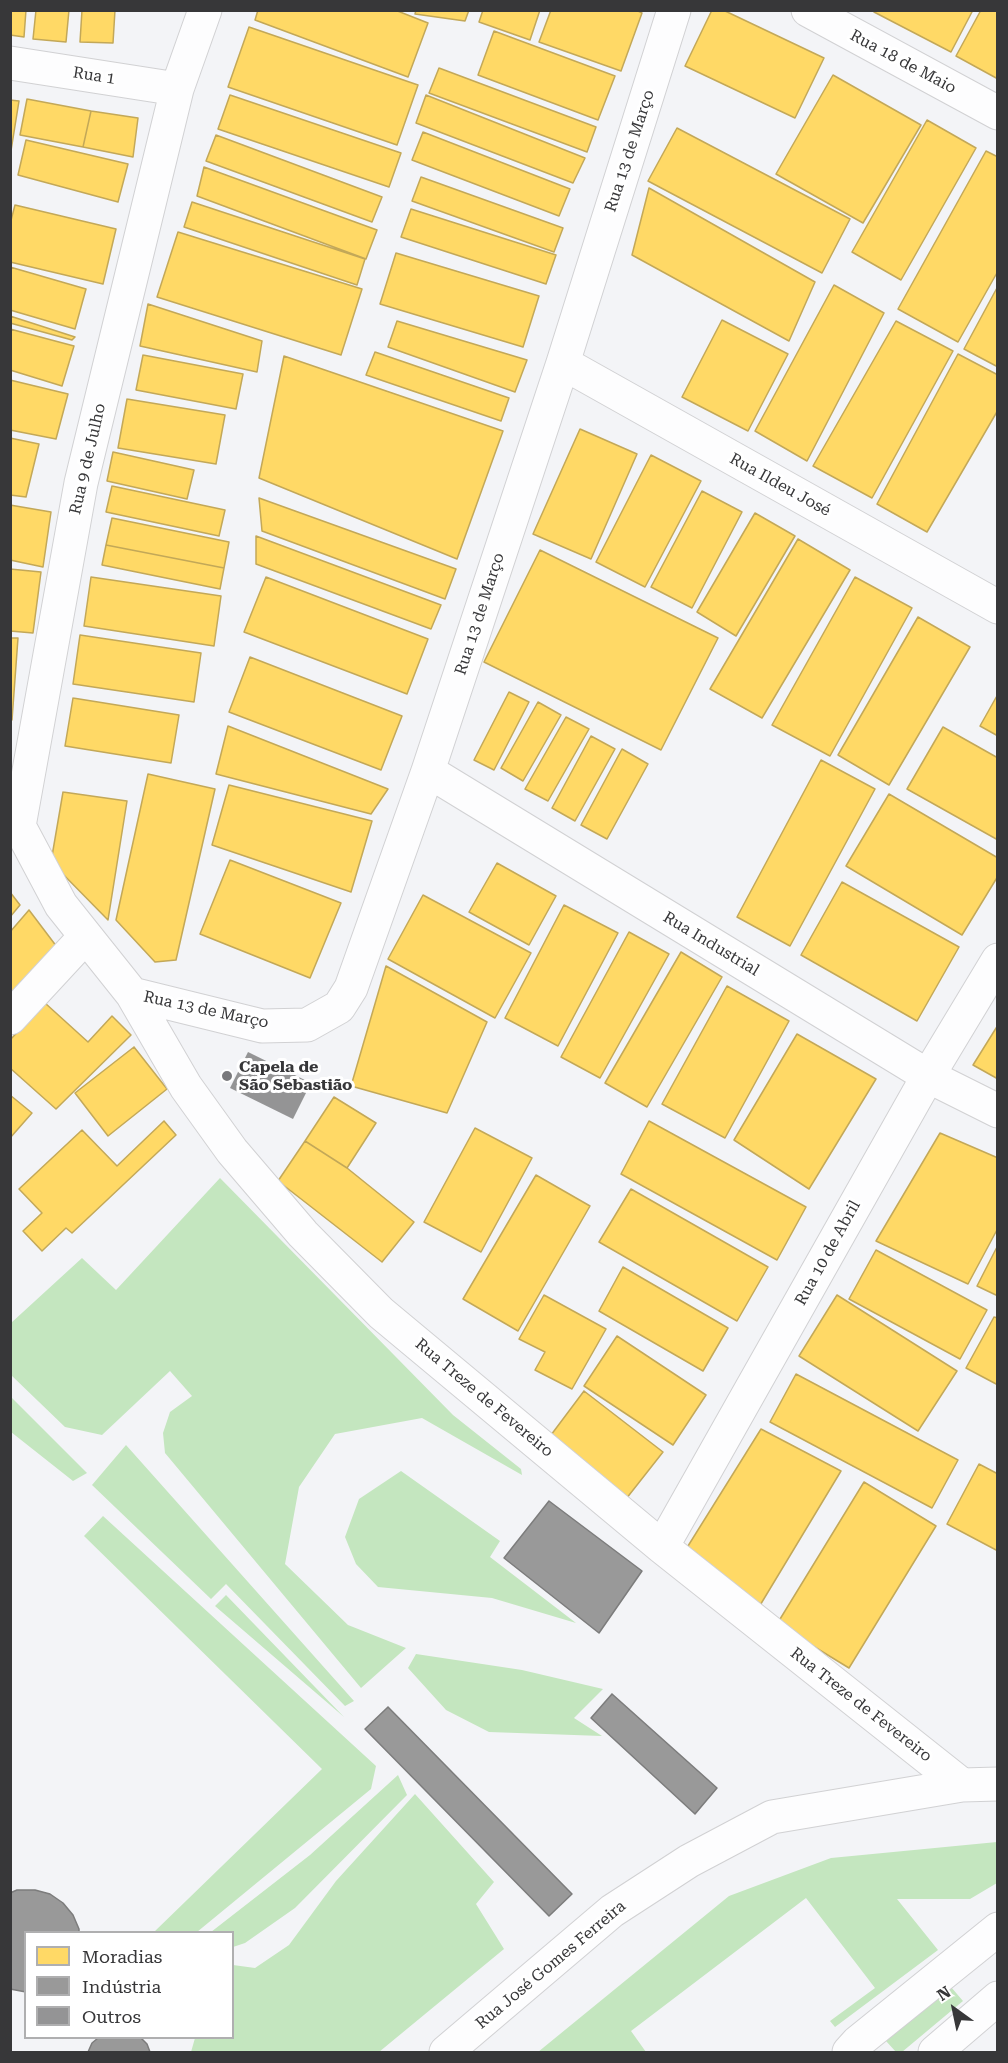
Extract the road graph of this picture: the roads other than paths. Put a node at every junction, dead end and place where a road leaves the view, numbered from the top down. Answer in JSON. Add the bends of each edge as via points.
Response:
{"nodes":[{"id":1,"x":205,"y":10,"type":"edge"},
{"id":2,"x":674,"y":10,"type":"edge"},
{"id":3,"x":808,"y":10,"type":"edge"},
{"id":4,"x":10,"y":63,"type":"edge"},
{"id":5,"x":177,"y":89,"type":"junction"},
{"id":6,"x":998,"y":113,"type":"edge"},
{"id":7,"x":563,"y":363,"type":"junction"},
{"id":8,"x":998,"y":607,"type":"edge"},
{"id":9,"x":428,"y":771,"type":"junction"},
{"id":10,"x":62,"y":905,"type":"joint"},
{"id":11,"x":85,"y":937,"type":"junction"},
{"id":12,"x":998,"y":960,"type":"edge"},
{"id":13,"x":132,"y":994,"type":"junction"},
{"id":14,"x":10,"y":1018,"type":"edge"},
{"id":15,"x":928,"y":1076,"type":"junction"},
{"id":16,"x":998,"y":1111,"type":"edge"},
{"id":17,"x":662,"y":1547,"type":"junction"},
{"id":18,"x":998,"y":1784,"type":"edge"},
{"id":19,"x":962,"y":1785,"type":"junction"},
{"id":20,"x":998,"y":1929,"type":"edge"},
{"id":21,"x":998,"y":1998,"type":"edge"},
{"id":22,"x":951,"y":2047,"type":"edge"},
{"id":23,"x":857,"y":2049,"type":"edge"},
{"id":24,"x":446,"y":2052,"type":"edge"}],
"edges":[{"from":1,"to":5,"type":"street","name":"Rua 9 de Julho"},
{"from":2,"to":7,"type":"street","name":"Rua 13 de Março"},
{"from":3,"to":6,"type":"street","name":"Rua 18 de Maio"},
{"from":4,"to":5,"type":"street","name":"Rua 1"},
{"from":5,"to":10,"type":"street","name":"Rua 9 de Julho","via":[[81,483],[19,826]]},
{"from":7,"to":8,"type":"street","name":"Rua Ildeu José"},
{"from":7,"to":9,"type":"street","name":"Rua 13 de Março"},
{"from":9,"to":13,"type":"street","name":"Rua 13 de Março","via":[[351,988],[339,1007],[307,1025],[262,1026]]},
{"from":9,"to":15,"type":"street","name":"Rua Industrial"},
{"from":10,"to":11,"type":"street","name":"Rua Treze de Fevereiro"},
{"from":11,"to":13,"type":"street","name":"Rua Treze de Fevereiro"},
{"from":11,"to":14,"type":"street"},
{"from":12,"to":15,"type":"street","name":"Rua 10 de Abril"},
{"from":13,"to":17,"type":"street","name":"Rua Treze de Fevereiro","via":[[186,1087],[232,1151],[303,1234],[381,1313]]},
{"from":15,"to":16,"type":"street","name":"Rua Industrial"},
{"from":15,"to":17,"type":"street","name":"Rua 10 de Abril"},
{"from":17,"to":19,"type":"street","name":"Rua Treze de Fevereiro"},
{"from":18,"to":19,"type":"street","name":"Rua José Gomes Ferreira"},
{"from":19,"to":24,"type":"street","name":"Rua José Gomes Ferreira","via":[[772,1816],[689,1861],[612,1911]]},
{"from":20,"to":23,"type":"street"},
{"from":21,"to":22,"type":"street"}]}
